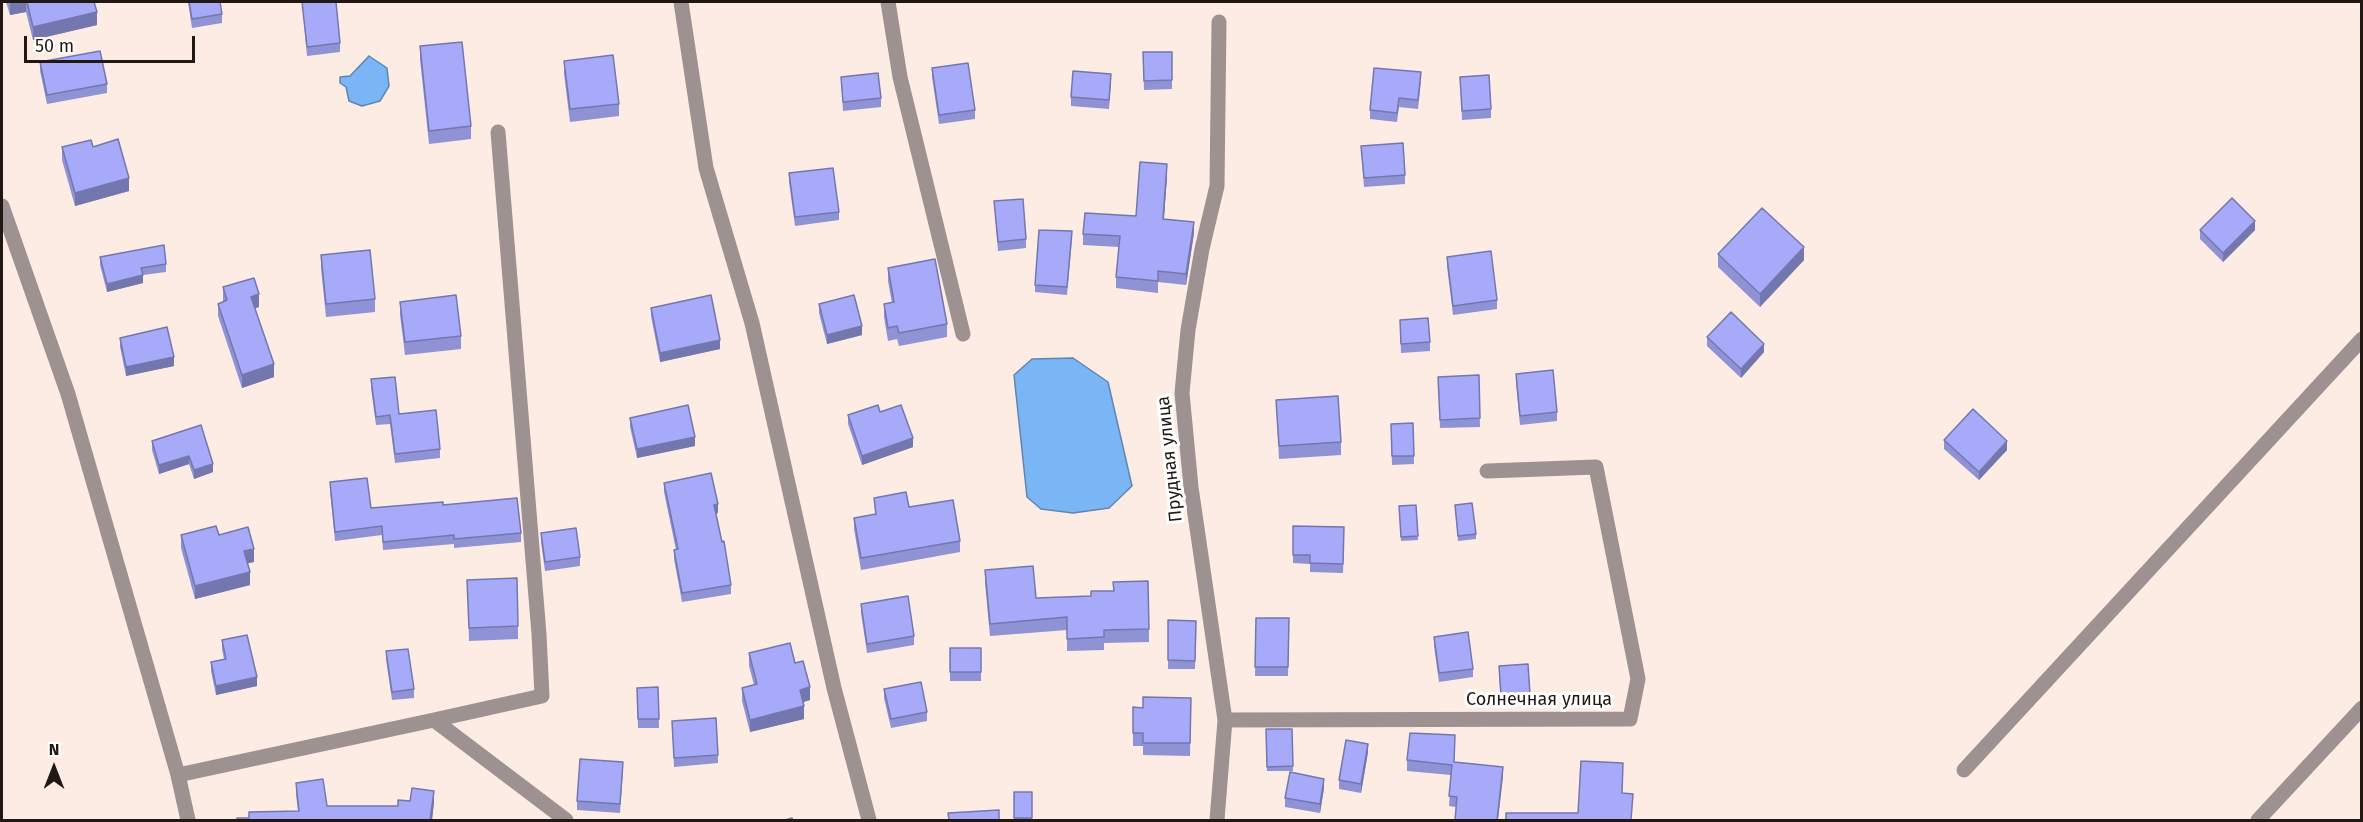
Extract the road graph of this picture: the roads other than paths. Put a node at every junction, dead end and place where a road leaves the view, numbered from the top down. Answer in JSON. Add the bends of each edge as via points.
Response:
{"nodes":[{"id":1,"x":681,"y":2,"type":"edge"},
{"id":2,"x":888,"y":2,"type":"edge"},
{"id":3,"x":1219,"y":22,"type":"dead end"},
{"id":4,"x":498,"y":132,"type":"dead end"},
{"id":5,"x":2,"y":206,"type":"edge"},
{"id":6,"x":963,"y":334,"type":"dead end"},
{"id":7,"x":2361,"y":339,"type":"edge"},
{"id":8,"x":1487,"y":471,"type":"dead end"},
{"id":9,"x":2361,"y":708,"type":"edge"},
{"id":10,"x":434,"y":720,"type":"junction"},
{"id":11,"x":1225,"y":720,"type":"junction"},
{"id":12,"x":1964,"y":770,"type":"dead end"},
{"id":13,"x":178,"y":775,"type":"junction"},
{"id":14,"x":188,"y":820,"type":"edge"},
{"id":15,"x":566,"y":820,"type":"edge"},
{"id":16,"x":869,"y":820,"type":"edge"},
{"id":17,"x":1217,"y":820,"type":"edge"},
{"id":18,"x":2258,"y":820,"type":"edge"}],
"edges":[{"from":1,"to":16,"type":"street","via":[[706,168],[752,322],[834,688]]},
{"from":2,"to":6,"type":"street","via":[[900,77]]},
{"from":3,"to":11,"type":"street","name":"Прудная улица","via":[[1217,186],[1188,330],[1182,393],[1191,487]]},
{"from":4,"to":10,"type":"street","via":[[542,696]]},
{"from":5,"to":13,"type":"street","via":[[69,394]]},
{"from":7,"to":12,"type":"street"},
{"from":8,"to":11,"type":"street","name":"Солнечная улица","via":[[1596,467],[1638,679],[1630,720]]},
{"from":9,"to":18,"type":"street"},
{"from":10,"to":13,"type":"street"},
{"from":10,"to":15,"type":"street"},
{"from":11,"to":17,"type":"street","name":"Прудная улица"},
{"from":13,"to":14,"type":"street"}]}
